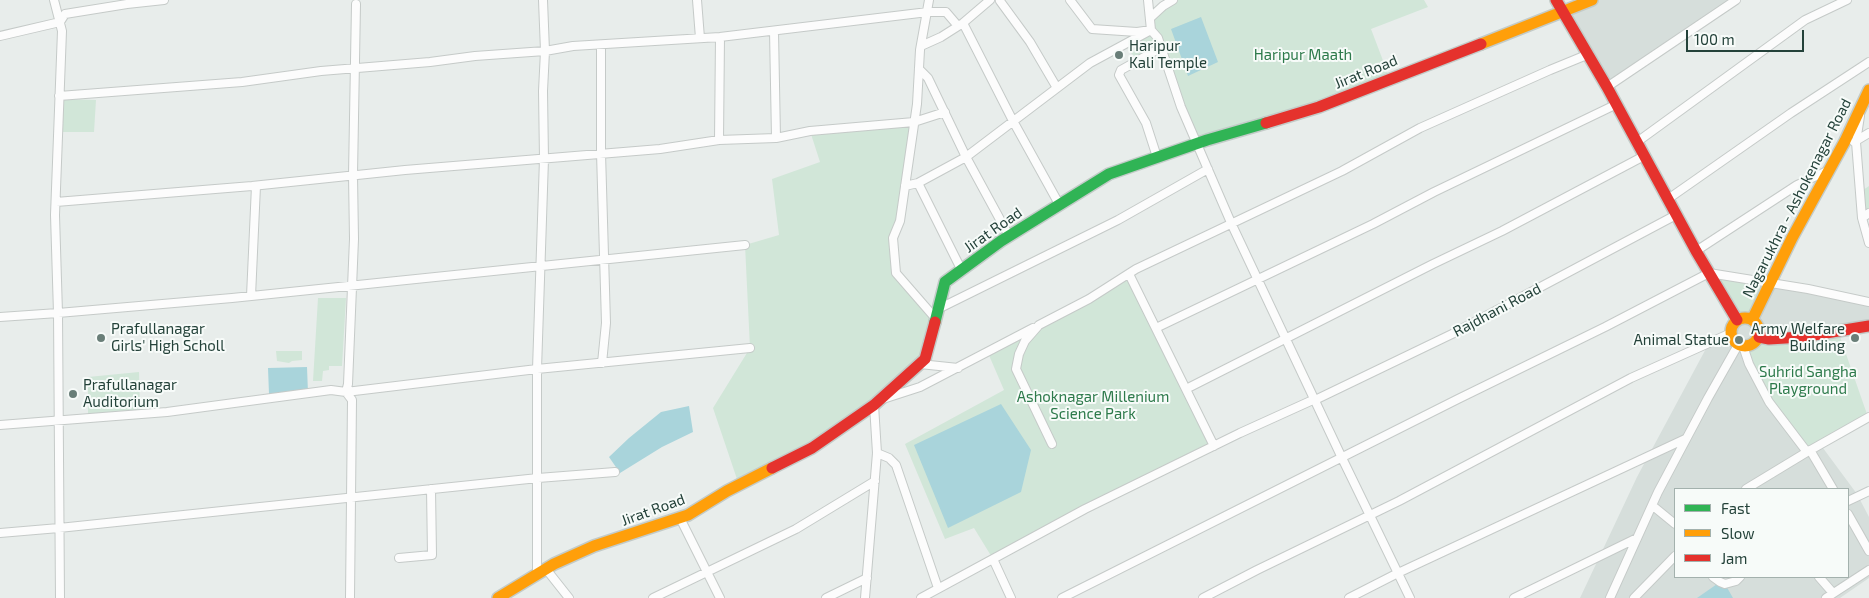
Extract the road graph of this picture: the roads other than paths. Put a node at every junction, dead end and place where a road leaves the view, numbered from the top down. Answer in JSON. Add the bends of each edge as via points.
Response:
{"nodes":[{"id":1,"x":54,"y":0,"type":"edge"},
{"id":2,"x":164,"y":0,"type":"edge"},
{"id":3,"x":543,"y":0,"type":"edge"},
{"id":4,"x":697,"y":0,"type":"edge"},
{"id":5,"x":929,"y":0,"type":"edge"},
{"id":6,"x":990,"y":0,"type":"edge"},
{"id":7,"x":1001,"y":0,"type":"edge"},
{"id":8,"x":1070,"y":0,"type":"edge"},
{"id":9,"x":1148,"y":0,"type":"edge"},
{"id":10,"x":1173,"y":0,"type":"edge"},
{"id":11,"x":1556,"y":0,"type":"edge"},
{"id":12,"x":1592,"y":0,"type":"edge"},
{"id":13,"x":1736,"y":0,"type":"edge"},
{"id":14,"x":1847,"y":0,"type":"edge"},
{"id":15,"x":356,"y":4,"type":"dead end"},
{"id":16,"x":928,"y":12,"type":"junction"},
{"id":17,"x":1564,"y":12,"type":"junction"},
{"id":18,"x":1150,"y":18,"type":"junction"},
{"id":19,"x":60,"y":22,"type":"junction"},
{"id":20,"x":961,"y":24,"type":"junction"},
{"id":21,"x":774,"y":30,"type":"junction"},
{"id":22,"x":1151,"y":30,"type":"junction"},
{"id":23,"x":0,"y":36,"type":"edge"},
{"id":24,"x":720,"y":37,"type":"junction"},
{"id":25,"x":700,"y":38,"type":"junction"},
{"id":26,"x":600,"y":45,"type":"junction"},
{"id":27,"x":921,"y":46,"type":"junction"},
{"id":28,"x":1162,"y":47,"type":"junction"},
{"id":29,"x":545,"y":50,"type":"junction"},
{"id":30,"x":1589,"y":54,"type":"junction"},
{"id":31,"x":1869,"y":62,"type":"edge"},
{"id":32,"x":356,"y":68,"type":"junction"},
{"id":33,"x":919,"y":70,"type":"junction"},
{"id":34,"x":1607,"y":87,"type":"junction"},
{"id":35,"x":1057,"y":88,"type":"junction"},
{"id":36,"x":1869,"y":90,"type":"edge"},
{"id":37,"x":59,"y":96,"type":"junction"},
{"id":38,"x":1616,"y":104,"type":"junction"},
{"id":39,"x":945,"y":112,"type":"junction"},
{"id":40,"x":1013,"y":121,"type":"junction"},
{"id":41,"x":914,"y":122,"type":"junction"},
{"id":42,"x":1869,"y":133,"type":"edge"},
{"id":43,"x":776,"y":138,"type":"junction"},
{"id":44,"x":719,"y":140,"type":"junction"},
{"id":45,"x":1851,"y":141,"type":"junction"},
{"id":46,"x":1637,"y":142,"type":"junction"},
{"id":47,"x":1197,"y":143,"type":"junction"},
{"id":48,"x":602,"y":153,"type":"junction"},
{"id":49,"x":966,"y":156,"type":"junction"},
{"id":50,"x":1644,"y":156,"type":"junction"},
{"id":51,"x":1156,"y":157,"type":"junction"},
{"id":52,"x":544,"y":159,"type":"junction"},
{"id":53,"x":1208,"y":169,"type":"junction"},
{"id":54,"x":1827,"y":170,"type":"junction"},
{"id":55,"x":353,"y":175,"type":"junction"},
{"id":56,"x":918,"y":183,"type":"junction"},
{"id":57,"x":256,"y":186,"type":"junction"},
{"id":58,"x":905,"y":186,"type":"junction"},
{"id":59,"x":1668,"y":199,"type":"junction"},
{"id":60,"x":56,"y":202,"type":"junction"},
{"id":61,"x":1059,"y":204,"type":"junction"},
{"id":62,"x":1676,"y":215,"type":"junction"},
{"id":63,"x":1866,"y":216,"type":"edge"},
{"id":64,"x":1232,"y":225,"type":"junction"},
{"id":65,"x":1009,"y":236,"type":"junction"},
{"id":66,"x":1869,"y":243,"type":"edge"},
{"id":67,"x":745,"y":245,"type":"dead end"},
{"id":68,"x":1696,"y":251,"type":"junction"},
{"id":69,"x":606,"y":259,"type":"junction"},
{"id":70,"x":539,"y":266,"type":"junction"},
{"id":71,"x":962,"y":271,"type":"junction"},
{"id":72,"x":1708,"y":273,"type":"junction"},
{"id":73,"x":1129,"y":274,"type":"junction"},
{"id":74,"x":1258,"y":279,"type":"junction"},
{"id":75,"x":1770,"y":284,"type":"junction"},
{"id":76,"x":352,"y":285,"type":"junction"},
{"id":77,"x":251,"y":296,"type":"junction"},
{"id":78,"x":1869,"y":302,"type":"edge"},
{"id":79,"x":58,"y":313,"type":"junction"},
{"id":80,"x":937,"y":314,"type":"junction"},
{"id":81,"x":0,"y":317,"type":"edge"},
{"id":82,"x":1737,"y":320,"type":"junction"},
{"id":83,"x":1752,"y":320,"type":"junction"},
{"id":84,"x":1039,"y":325,"type":"junction"},
{"id":85,"x":1869,"y":326,"type":"edge"},
{"id":86,"x":1156,"y":328,"type":"junction"},
{"id":87,"x":1731,"y":333,"type":"junction"},
{"id":88,"x":1758,"y":337,"type":"junction"},
{"id":89,"x":1286,"y":338,"type":"junction"},
{"id":90,"x":1741,"y":346,"type":"junction"},
{"id":91,"x":750,"y":348,"type":"dead end"},
{"id":92,"x":602,"y":363,"type":"junction"},
{"id":93,"x":920,"y":364,"type":"junction"},
{"id":94,"x":959,"y":368,"type":"junction"},
{"id":95,"x":537,"y":369,"type":"junction"},
{"id":96,"x":1186,"y":388,"type":"junction"},
{"id":97,"x":346,"y":392,"type":"junction"},
{"id":98,"x":1315,"y":399,"type":"junction"},
{"id":99,"x":877,"y":403,"type":"junction"},
{"id":100,"x":1869,"y":417,"type":"edge"},
{"id":101,"x":58,"y":420,"type":"junction"},
{"id":102,"x":0,"y":425,"type":"edge"},
{"id":103,"x":1686,"y":439,"type":"junction"},
{"id":104,"x":1052,"y":444,"type":"dead end"},
{"id":105,"x":1214,"y":446,"type":"junction"},
{"id":106,"x":1808,"y":451,"type":"junction"},
{"id":107,"x":877,"y":453,"type":"junction"},
{"id":108,"x":1342,"y":458,"type":"junction"},
{"id":109,"x":615,"y":472,"type":"dead end"},
{"id":110,"x":538,"y":478,"type":"junction"},
{"id":111,"x":875,"y":481,"type":"junction"},
{"id":112,"x":1748,"y":488,"type":"edge"},
{"id":113,"x":1832,"y":488,"type":"edge"},
{"id":114,"x":431,"y":489,"type":"junction"},
{"id":115,"x":1869,"y":491,"type":"edge"},
{"id":116,"x":350,"y":497,"type":"junction"},
{"id":117,"x":1849,"y":501,"type":"edge"},
{"id":118,"x":1653,"y":506,"type":"junction"},
{"id":119,"x":1370,"y":516,"type":"junction"},
{"id":120,"x":1849,"y":516,"type":"edge"},
{"id":121,"x":680,"y":518,"type":"junction"},
{"id":122,"x":1674,"y":523,"type":"edge"},
{"id":123,"x":59,"y":528,"type":"junction"},
{"id":124,"x":0,"y":533,"type":"edge"},
{"id":125,"x":1637,"y":538,"type":"junction"},
{"id":126,"x":1869,"y":551,"type":"edge"},
{"id":127,"x":1674,"y":557,"type":"edge"},
{"id":128,"x":398,"y":558,"type":"dead end"},
{"id":129,"x":993,"y":559,"type":"junction"},
{"id":130,"x":1869,"y":570,"type":"edge"},
{"id":131,"x":542,"y":572,"type":"junction"},
{"id":132,"x":708,"y":572,"type":"junction"},
{"id":133,"x":1398,"y":573,"type":"junction"},
{"id":134,"x":867,"y":578,"type":"junction"},
{"id":135,"x":1714,"y":578,"type":"edge"},
{"id":136,"x":1739,"y":578,"type":"edge"},
{"id":137,"x":1820,"y":578,"type":"edge"},
{"id":138,"x":938,"y":588,"type":"junction"},
{"id":139,"x":1830,"y":596,"type":"edge"},
{"id":140,"x":60,"y":598,"type":"edge"},
{"id":141,"x":350,"y":598,"type":"edge"},
{"id":142,"x":498,"y":598,"type":"edge"},
{"id":143,"x":569,"y":598,"type":"edge"},
{"id":144,"x":653,"y":598,"type":"edge"},
{"id":145,"x":720,"y":598,"type":"edge"},
{"id":146,"x":826,"y":598,"type":"edge"},
{"id":147,"x":865,"y":598,"type":"edge"},
{"id":148,"x":921,"y":598,"type":"edge"},
{"id":149,"x":1011,"y":598,"type":"edge"},
{"id":150,"x":1062,"y":598,"type":"edge"},
{"id":151,"x":1203,"y":598,"type":"edge"},
{"id":152,"x":1349,"y":598,"type":"edge"},
{"id":153,"x":1410,"y":598,"type":"edge"},
{"id":154,"x":1514,"y":598,"type":"edge"},
{"id":155,"x":1610,"y":598,"type":"edge"},
{"id":156,"x":1634,"y":598,"type":"edge"}],
"edges":[{"from":1,"to":19,"type":"street"},
{"from":2,"to":19,"type":"street","via":[[65,14]]},
{"from":3,"to":29,"type":"street"},
{"from":4,"to":25,"type":"street"},
{"from":5,"to":16,"type":"street"},
{"from":6,"to":20,"type":"street"},
{"from":7,"to":35,"type":"street"},
{"from":8,"to":22,"type":"street","via":[[1092,29]]},
{"from":9,"to":18,"type":"street"},
{"from":10,"to":18,"type":"street"},
{"from":11,"to":17,"type":"main road"},
{"from":12,"to":17,"type":"main road","name":"Jirat Road"},
{"from":13,"to":34,"type":"street"},
{"from":14,"to":46,"type":"street","via":[[1805,20]]},
{"from":15,"to":32,"type":"street"},
{"from":16,"to":20,"type":"street","via":[[946,12]]},
{"from":16,"to":21,"type":"street"},
{"from":16,"to":27,"type":"street"},
{"from":17,"to":30,"type":"main road"},
{"from":17,"to":47,"type":"main road","name":"Jirat Road","via":[[1319,107]]},
{"from":18,"to":22,"type":"street"},
{"from":19,"to":23,"type":"street"},
{"from":19,"to":37,"type":"street"},
{"from":20,"to":27,"type":"street","via":[[941,38]]},
{"from":20,"to":40,"type":"street"},
{"from":21,"to":24,"type":"street"},
{"from":21,"to":43,"type":"street"},
{"from":22,"to":28,"type":"street"},
{"from":22,"to":35,"type":"street","via":[[1090,63]]},
{"from":24,"to":25,"type":"street"},
{"from":24,"to":44,"type":"street"},
{"from":25,"to":26,"type":"street"},
{"from":26,"to":29,"type":"street"},
{"from":26,"to":48,"type":"street"},
{"from":27,"to":33,"type":"street"},
{"from":28,"to":47,"type":"street","via":[[1181,107]]},
{"from":28,"to":51,"type":"street","via":[[1121,70],[1119,75],[1146,123]]},
{"from":29,"to":32,"type":"street"},
{"from":29,"to":52,"type":"street","via":[[542,91]]},
{"from":30,"to":34,"type":"main road"},
{"from":30,"to":64,"type":"street","via":[[1420,128]]},
{"from":31,"to":59,"type":"street"},
{"from":32,"to":37,"type":"street","via":[[242,82]]},
{"from":32,"to":55,"type":"street"},
{"from":33,"to":39,"type":"street","via":[[928,78]]},
{"from":33,"to":41,"type":"street"},
{"from":34,"to":38,"type":"main road"},
{"from":35,"to":40,"type":"street"},
{"from":36,"to":45,"type":"main road","name":"Nagarukhra - Ashokenagar Road"},
{"from":37,"to":60,"type":"street"},
{"from":38,"to":46,"type":"main road"},
{"from":38,"to":74,"type":"street"},
{"from":39,"to":41,"type":"street"},
{"from":39,"to":49,"type":"street"},
{"from":40,"to":49,"type":"street"},
{"from":40,"to":61,"type":"street"},
{"from":41,"to":43,"type":"street","via":[[810,131]]},
{"from":41,"to":58,"type":"street"},
{"from":42,"to":45,"type":"street"},
{"from":43,"to":44,"type":"street"},
{"from":44,"to":48,"type":"street"},
{"from":45,"to":54,"type":"main road","name":"Nagarukhra - Ashokenagar Road"},
{"from":45,"to":63,"type":"street"},
{"from":46,"to":50,"type":"main road"},
{"from":47,"to":51,"type":"main road","name":"Jirat Road"},
{"from":47,"to":53,"type":"street"},
{"from":48,"to":52,"type":"street"},
{"from":48,"to":69,"type":"street"},
{"from":49,"to":56,"type":"street"},
{"from":49,"to":65,"type":"street"},
{"from":50,"to":59,"type":"main road"},
{"from":50,"to":89,"type":"street","via":[[1502,231]]},
{"from":51,"to":61,"type":"main road","name":"Jirat Road","via":[[1108,174]]},
{"from":52,"to":55,"type":"street"},
{"from":52,"to":70,"type":"street"},
{"from":53,"to":64,"type":"street"},
{"from":53,"to":80,"type":"street","via":[[1118,220]]},
{"from":54,"to":68,"type":"street","via":[[1797,185]]},
{"from":54,"to":75,"type":"main road","name":"Nagarukhra - Ashokenagar Road"},
{"from":55,"to":57,"type":"street"},
{"from":55,"to":76,"type":"street"},
{"from":56,"to":58,"type":"street"},
{"from":56,"to":71,"type":"street"},
{"from":57,"to":60,"type":"street"},
{"from":57,"to":77,"type":"street"},
{"from":58,"to":80,"type":"street","via":[[894,238],[896,273]]},
{"from":59,"to":62,"type":"main road"},
{"from":60,"to":79,"type":"street"},
{"from":61,"to":65,"type":"main road","name":"Jirat Road"},
{"from":62,"to":68,"type":"main road"},
{"from":62,"to":98,"type":"street","name":"Rajdhani Road","via":[[1452,334]]},
{"from":63,"to":66,"type":"street"},
{"from":64,"to":73,"type":"street"},
{"from":64,"to":74,"type":"street"},
{"from":65,"to":71,"type":"main road","name":"Jirat Road"},
{"from":67,"to":69,"type":"street"},
{"from":68,"to":72,"type":"main road"},
{"from":69,"to":70,"type":"street"},
{"from":69,"to":92,"type":"street"},
{"from":70,"to":76,"type":"street"},
{"from":70,"to":95,"type":"street"},
{"from":71,"to":80,"type":"main road","name":"Jirat Road","via":[[945,282]]},
{"from":72,"to":75,"type":"street"},
{"from":72,"to":82,"type":"main road"},
{"from":72,"to":108,"type":"street"},
{"from":73,"to":84,"type":"street"},
{"from":73,"to":86,"type":"street"},
{"from":74,"to":86,"type":"street"},
{"from":74,"to":89,"type":"street"},
{"from":75,"to":78,"type":"street"},
{"from":75,"to":83,"type":"main road","name":"Nagarukhra - Ashokenagar Road"},
{"from":76,"to":77,"type":"street"},
{"from":76,"to":97,"type":"street"},
{"from":77,"to":79,"type":"street"},
{"from":79,"to":81,"type":"street"},
{"from":79,"to":101,"type":"street"},
{"from":80,"to":93,"type":"main road","name":"Jirat Road","via":[[925,359]]},
{"from":82,"to":83,"type":"main road"},
{"from":82,"to":87,"type":"main road"},
{"from":83,"to":88,"type":"main road","via":[[1759,328]]},
{"from":84,"to":94,"type":"street"},
{"from":84,"to":104,"type":"street","via":[[1025,341],[1016,369]]},
{"from":85,"to":88,"type":"main road","via":[[1802,337]]},
{"from":86,"to":96,"type":"street"},
{"from":87,"to":90,"type":"main road"},
{"from":87,"to":119,"type":"street","via":[[1631,378]]},
{"from":88,"to":90,"type":"main road","via":[[1752,344]]},
{"from":89,"to":96,"type":"street"},
{"from":89,"to":98,"type":"street"},
{"from":90,"to":103,"type":"street"},
{"from":90,"to":106,"type":"street","via":[[1769,402]]},
{"from":91,"to":92,"type":"street"},
{"from":92,"to":95,"type":"street"},
{"from":93,"to":94,"type":"street"},
{"from":93,"to":99,"type":"main road","name":"Jirat Road"},
{"from":94,"to":99,"type":"street"},
{"from":95,"to":97,"type":"street"},
{"from":95,"to":110,"type":"street"},
{"from":96,"to":105,"type":"street"},
{"from":97,"to":101,"type":"street","via":[[331,390],[167,412]]},
{"from":97,"to":116,"type":"street","via":[[352,400]]},
{"from":98,"to":105,"type":"street","name":"Rajdhani Road"},
{"from":98,"to":108,"type":"street"},
{"from":99,"to":107,"type":"street"},
{"from":99,"to":121,"type":"main road","name":"Jirat Road","via":[[812,448]]},
{"from":100,"to":106,"type":"street"},
{"from":101,"to":102,"type":"street"},
{"from":101,"to":123,"type":"street"},
{"from":103,"to":118,"type":"street"},
{"from":103,"to":133,"type":"street"},
{"from":105,"to":129,"type":"street","name":"Rajdhani Road","via":[[1085,509]]},
{"from":106,"to":112,"type":"street"},
{"from":106,"to":113,"type":"street"},
{"from":107,"to":111,"type":"street"},
{"from":107,"to":138,"type":"street","via":[[896,465]]},
{"from":108,"to":119,"type":"street"},
{"from":108,"to":150,"type":"street"},
{"from":109,"to":110,"type":"street"},
{"from":110,"to":114,"type":"street"},
{"from":110,"to":131,"type":"street"},
{"from":111,"to":132,"type":"street","via":[[796,529]]},
{"from":111,"to":134,"type":"street"},
{"from":114,"to":116,"type":"street"},
{"from":114,"to":128,"type":"street","via":[[432,555]]},
{"from":115,"to":117,"type":"street"},
{"from":116,"to":123,"type":"street"},
{"from":116,"to":141,"type":"street"},
{"from":118,"to":122,"type":"street"},
{"from":118,"to":125,"type":"street"},
{"from":119,"to":133,"type":"street"},
{"from":119,"to":151,"type":"street"},
{"from":120,"to":126,"type":"street"},
{"from":121,"to":131,"type":"main road","name":"Jirat Road","via":[[594,546]]},
{"from":121,"to":132,"type":"street"},
{"from":123,"to":124,"type":"street"},
{"from":123,"to":140,"type":"street"},
{"from":125,"to":154,"type":"street"},
{"from":125,"to":155,"type":"street"},
{"from":127,"to":156,"type":"street"},
{"from":129,"to":138,"type":"street","name":"Rajdhani Road"},
{"from":129,"to":149,"type":"street"},
{"from":130,"to":139,"type":"street"},
{"from":131,"to":142,"type":"main road","name":"Jirat Road"},
{"from":131,"to":143,"type":"street"},
{"from":132,"to":144,"type":"street"},
{"from":132,"to":145,"type":"street"},
{"from":133,"to":152,"type":"street"},
{"from":133,"to":153,"type":"street"},
{"from":134,"to":146,"type":"street"},
{"from":134,"to":147,"type":"street"},
{"from":135,"to":136,"type":"street","via":[[1725,584]]},
{"from":137,"to":139,"type":"street"},
{"from":138,"to":148,"type":"street","name":"Rajdhani Road"}]}
